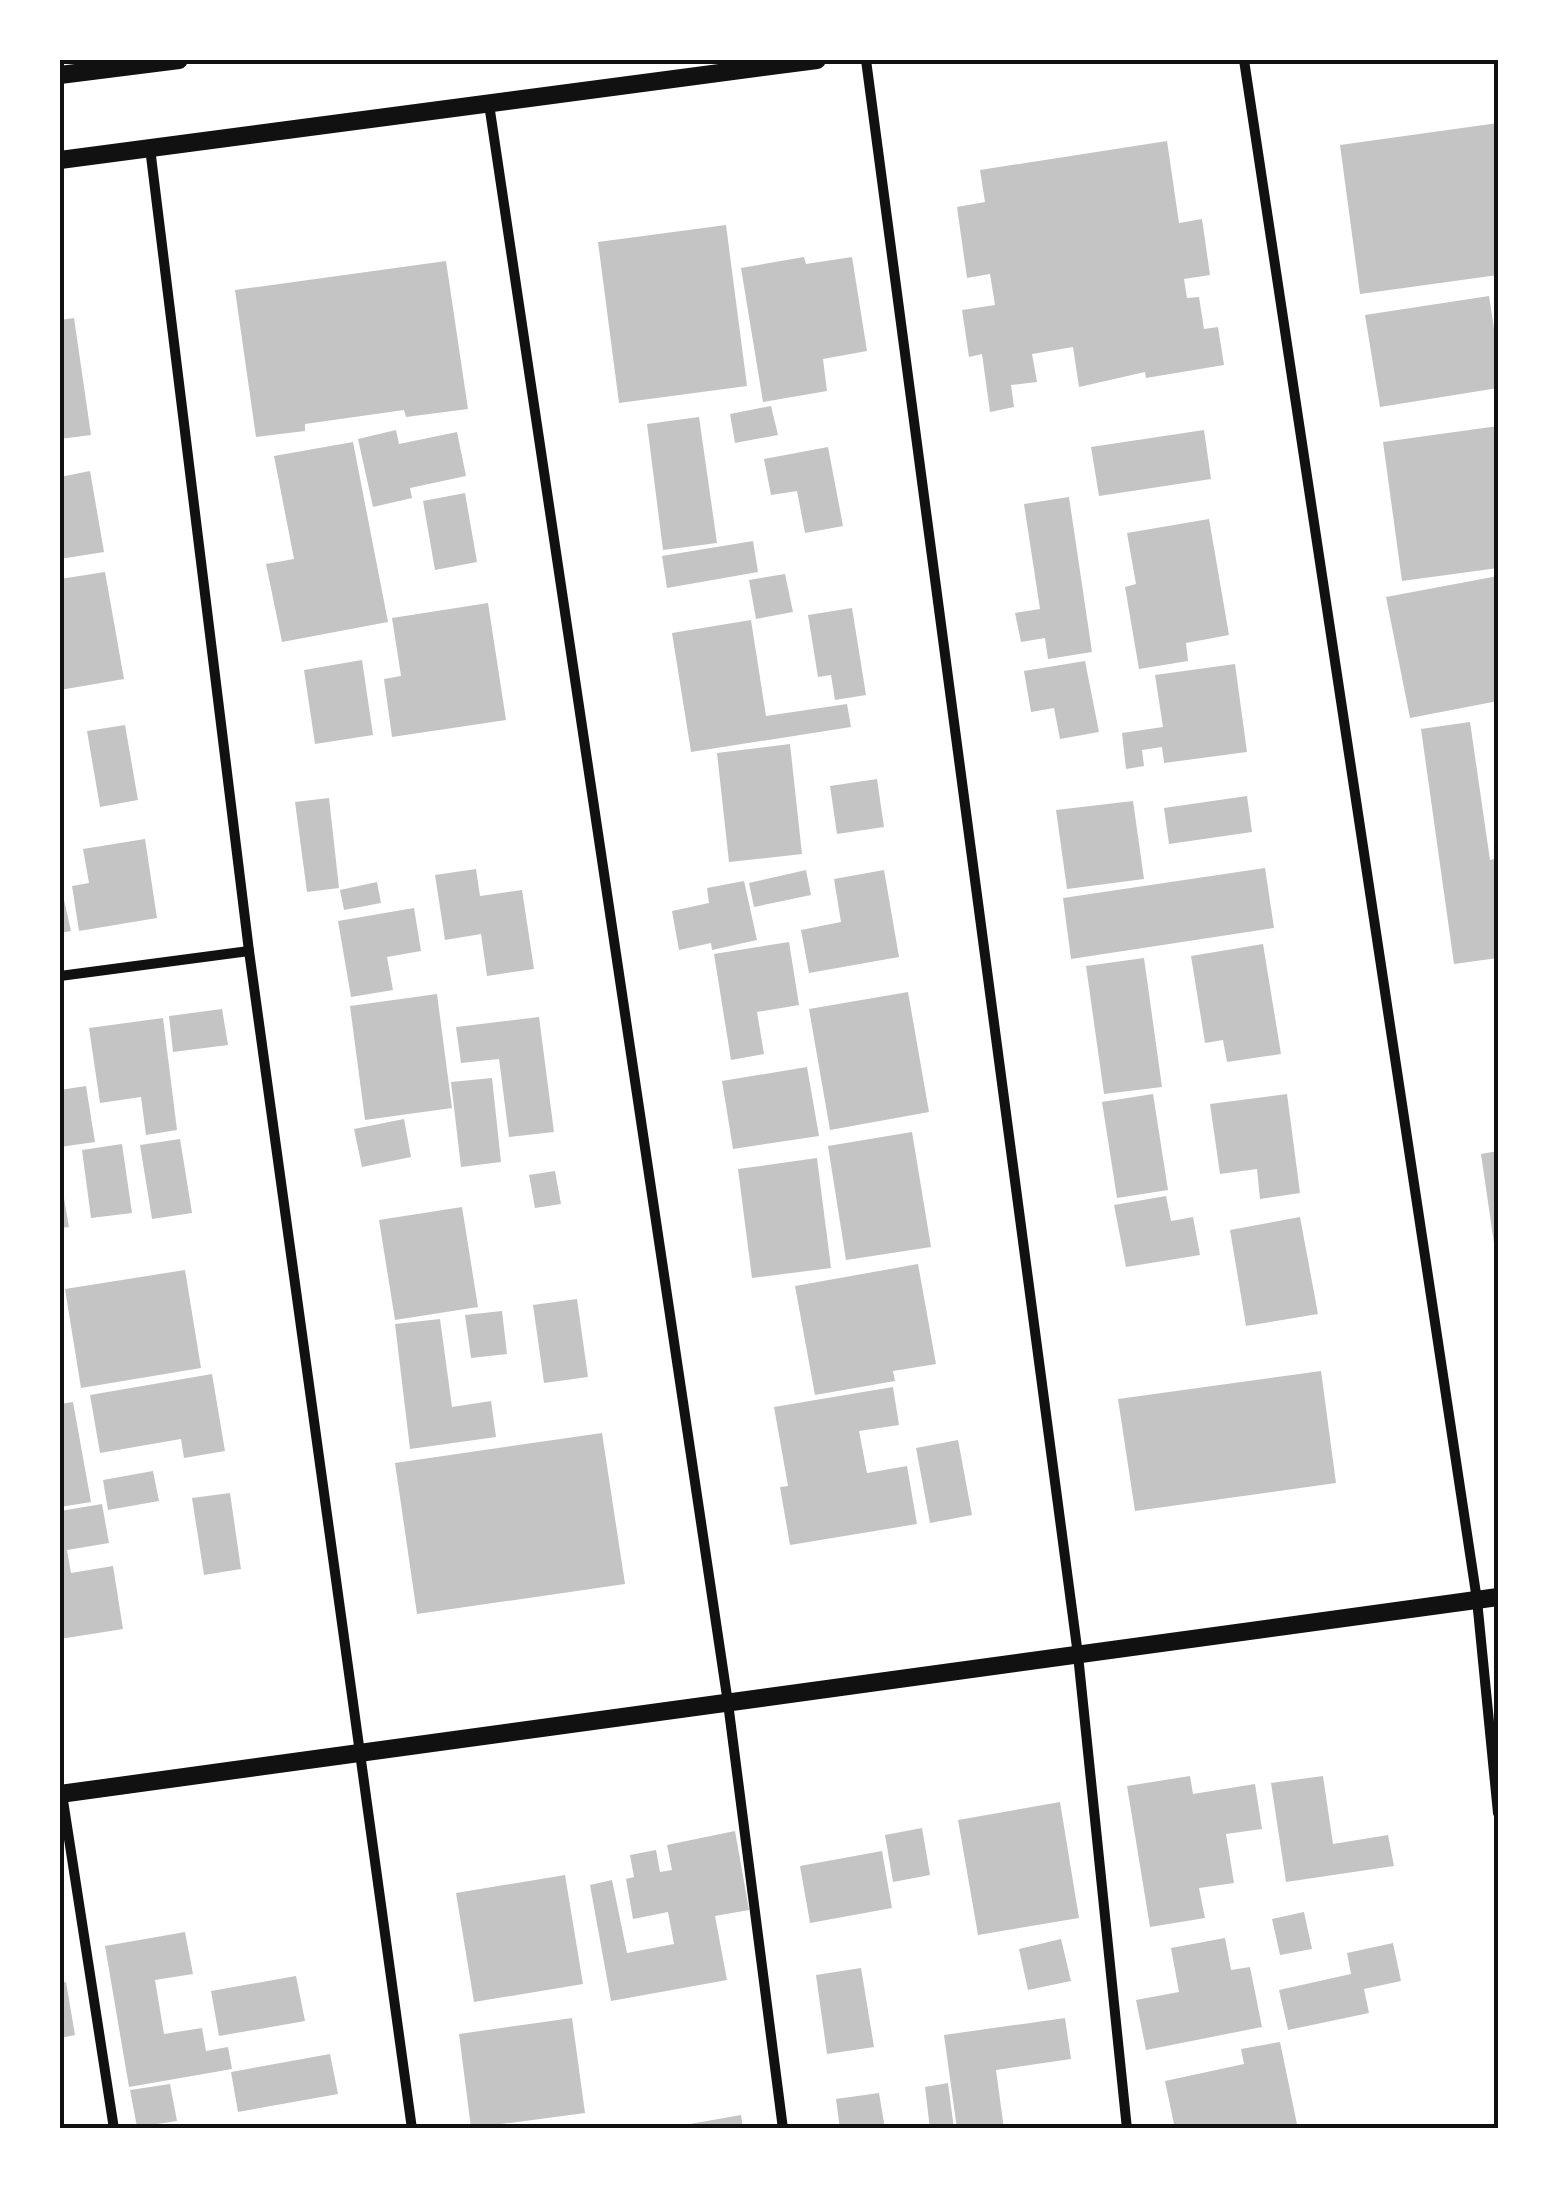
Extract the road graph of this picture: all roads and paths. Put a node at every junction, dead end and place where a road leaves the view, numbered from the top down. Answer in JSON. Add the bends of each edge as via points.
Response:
{"nodes":[{"id":1,"x":179,"y":60,"type":"edge"},
{"id":2,"x":817,"y":60,"type":"edge"},
{"id":3,"x":866,"y":60,"type":"edge"},
{"id":4,"x":1244,"y":60,"type":"edge"},
{"id":5,"x":60,"y":75,"type":"edge"},
{"id":6,"x":489,"y":104,"type":"junction"},
{"id":7,"x":150,"y":148,"type":"junction"},
{"id":8,"x":60,"y":160,"type":"edge"},
{"id":9,"x":249,"y":950,"type":"junction"},
{"id":10,"x":60,"y":976,"type":"edge"},
{"id":11,"x":1498,"y":1598,"type":"edge"},
{"id":12,"x":1477,"y":1600,"type":"junction"},
{"id":13,"x":1078,"y":1655,"type":"junction"},
{"id":14,"x":728,"y":1703,"type":"junction"},
{"id":15,"x":359,"y":1754,"type":"junction"},
{"id":16,"x":61,"y":1794,"type":"edge"},
{"id":17,"x":1498,"y":1812,"type":"edge"},
{"id":18,"x":114,"y":2129,"type":"edge"},
{"id":19,"x":412,"y":2129,"type":"edge"},
{"id":20,"x":784,"y":2129,"type":"edge"},
{"id":21,"x":1127,"y":2129,"type":"edge"}],
"edges":[{"from":1,"to":5,"type":"street"},
{"from":2,"to":6,"type":"street"},
{"from":3,"to":13,"type":"street"},
{"from":4,"to":12,"type":"street"},
{"from":6,"to":7,"type":"street"},
{"from":6,"to":14,"type":"street"},
{"from":7,"to":8,"type":"street"},
{"from":7,"to":9,"type":"street"},
{"from":9,"to":10,"type":"street"},
{"from":9,"to":15,"type":"street"},
{"from":11,"to":12,"type":"street"},
{"from":12,"to":13,"type":"street"},
{"from":12,"to":17,"type":"street"},
{"from":13,"to":14,"type":"street"},
{"from":13,"to":21,"type":"street"},
{"from":14,"to":15,"type":"street"},
{"from":14,"to":20,"type":"street"},
{"from":15,"to":16,"type":"street"},
{"from":15,"to":19,"type":"street"},
{"from":16,"to":18,"type":"street"}]}
